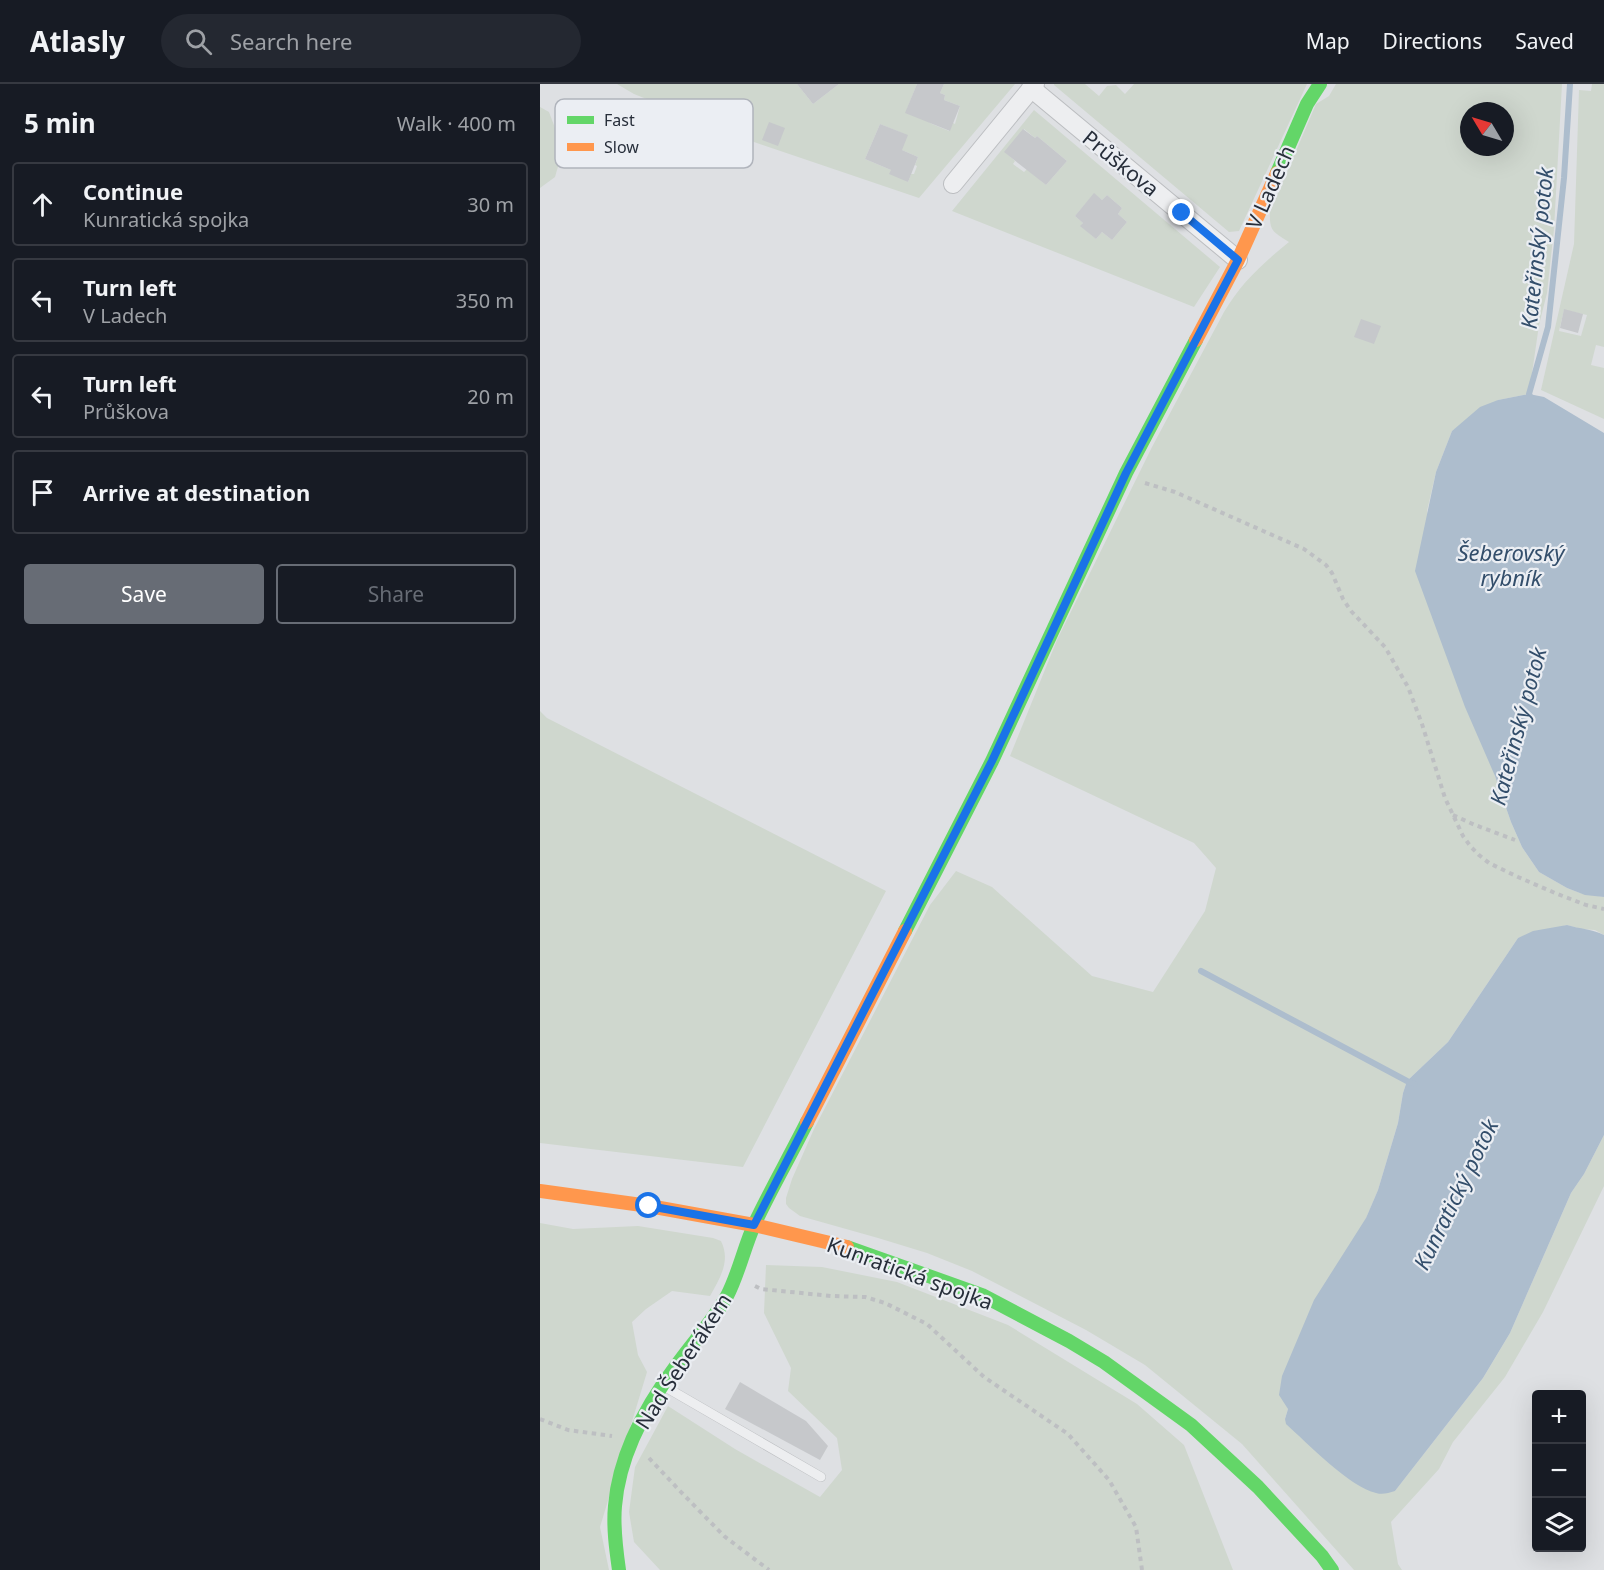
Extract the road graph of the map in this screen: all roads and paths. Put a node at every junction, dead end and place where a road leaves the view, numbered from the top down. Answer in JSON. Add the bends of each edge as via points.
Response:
{"nodes":[{"id":1,"x":1320,"y":84,"type":"edge"},
{"id":2,"x":1033,"y":86,"type":"edge"},
{"id":3,"x":953,"y":184,"type":"dead end"},
{"id":4,"x":1238,"y":260,"type":"junction"},
{"id":5,"x":1126,"y":473,"type":"junction"},
{"id":6,"x":1452,"y":814,"type":"junction"},
{"id":7,"x":1515,"y":840,"type":"dead end"},
{"id":8,"x":1604,"y":909,"type":"edge"},
{"id":9,"x":540,"y":1191,"type":"edge"},
{"id":10,"x":754,"y":1225,"type":"junction"},
{"id":11,"x":736,"y":1275,"type":"junction"},
{"id":12,"x":663,"y":1385,"type":"junction"},
{"id":13,"x":540,"y":1419,"type":"edge"},
{"id":14,"x":632,"y":1444,"type":"junction"},
{"id":15,"x":821,"y":1477,"type":"dead end"},
{"id":16,"x":619,"y":1570,"type":"edge"},
{"id":17,"x":769,"y":1570,"type":"edge"},
{"id":18,"x":1142,"y":1570,"type":"edge"},
{"id":19,"x":1332,"y":1570,"type":"edge"}],
"edges":[{"from":1,"to":4,"type":"street","name":"V Ladech","via":[[1307,104]]},
{"from":2,"to":3,"type":"street"},
{"from":2,"to":4,"type":"street","name":"Průškova"},
{"from":4,"to":5,"type":"street","name":"V Ladech"},
{"from":5,"to":6,"type":"path","via":[[1304,549],[1326,565],[1351,611],[1385,647],[1408,687]]},
{"from":5,"to":10,"type":"street","name":"V Ladech","via":[[992,761]]},
{"from":6,"to":7,"type":"path"},
{"from":6,"to":8,"type":"path","via":[[1472,847],[1489,863],[1555,893]]},
{"from":9,"to":10,"type":"street","name":"Kunratická spojka"},
{"from":10,"to":11,"type":"street","name":"Nad Šeberákem"},
{"from":10,"to":19,"type":"street","name":"Kunratická spojka","via":[[852,1248],[944,1280],[982,1295],[1069,1341],[1191,1425],[1258,1487]]},
{"from":11,"to":12,"type":"street","name":"Nad Šeberákem","via":[[721,1306]]},
{"from":11,"to":18,"type":"path","via":[[761,1289],[865,1297],[927,1324],[984,1377],[1068,1434],[1109,1480],[1136,1527]]},
{"from":12,"to":14,"type":"street","name":"Nad Šeberákem"},
{"from":12,"to":15,"type":"lane"},
{"from":13,"to":14,"type":"path","via":[[568,1430],[613,1436]]},
{"from":14,"to":16,"type":"street","name":"Nad Šeberákem","via":[[615,1506]]},
{"from":14,"to":17,"type":"path","via":[[724,1536]]}]}
